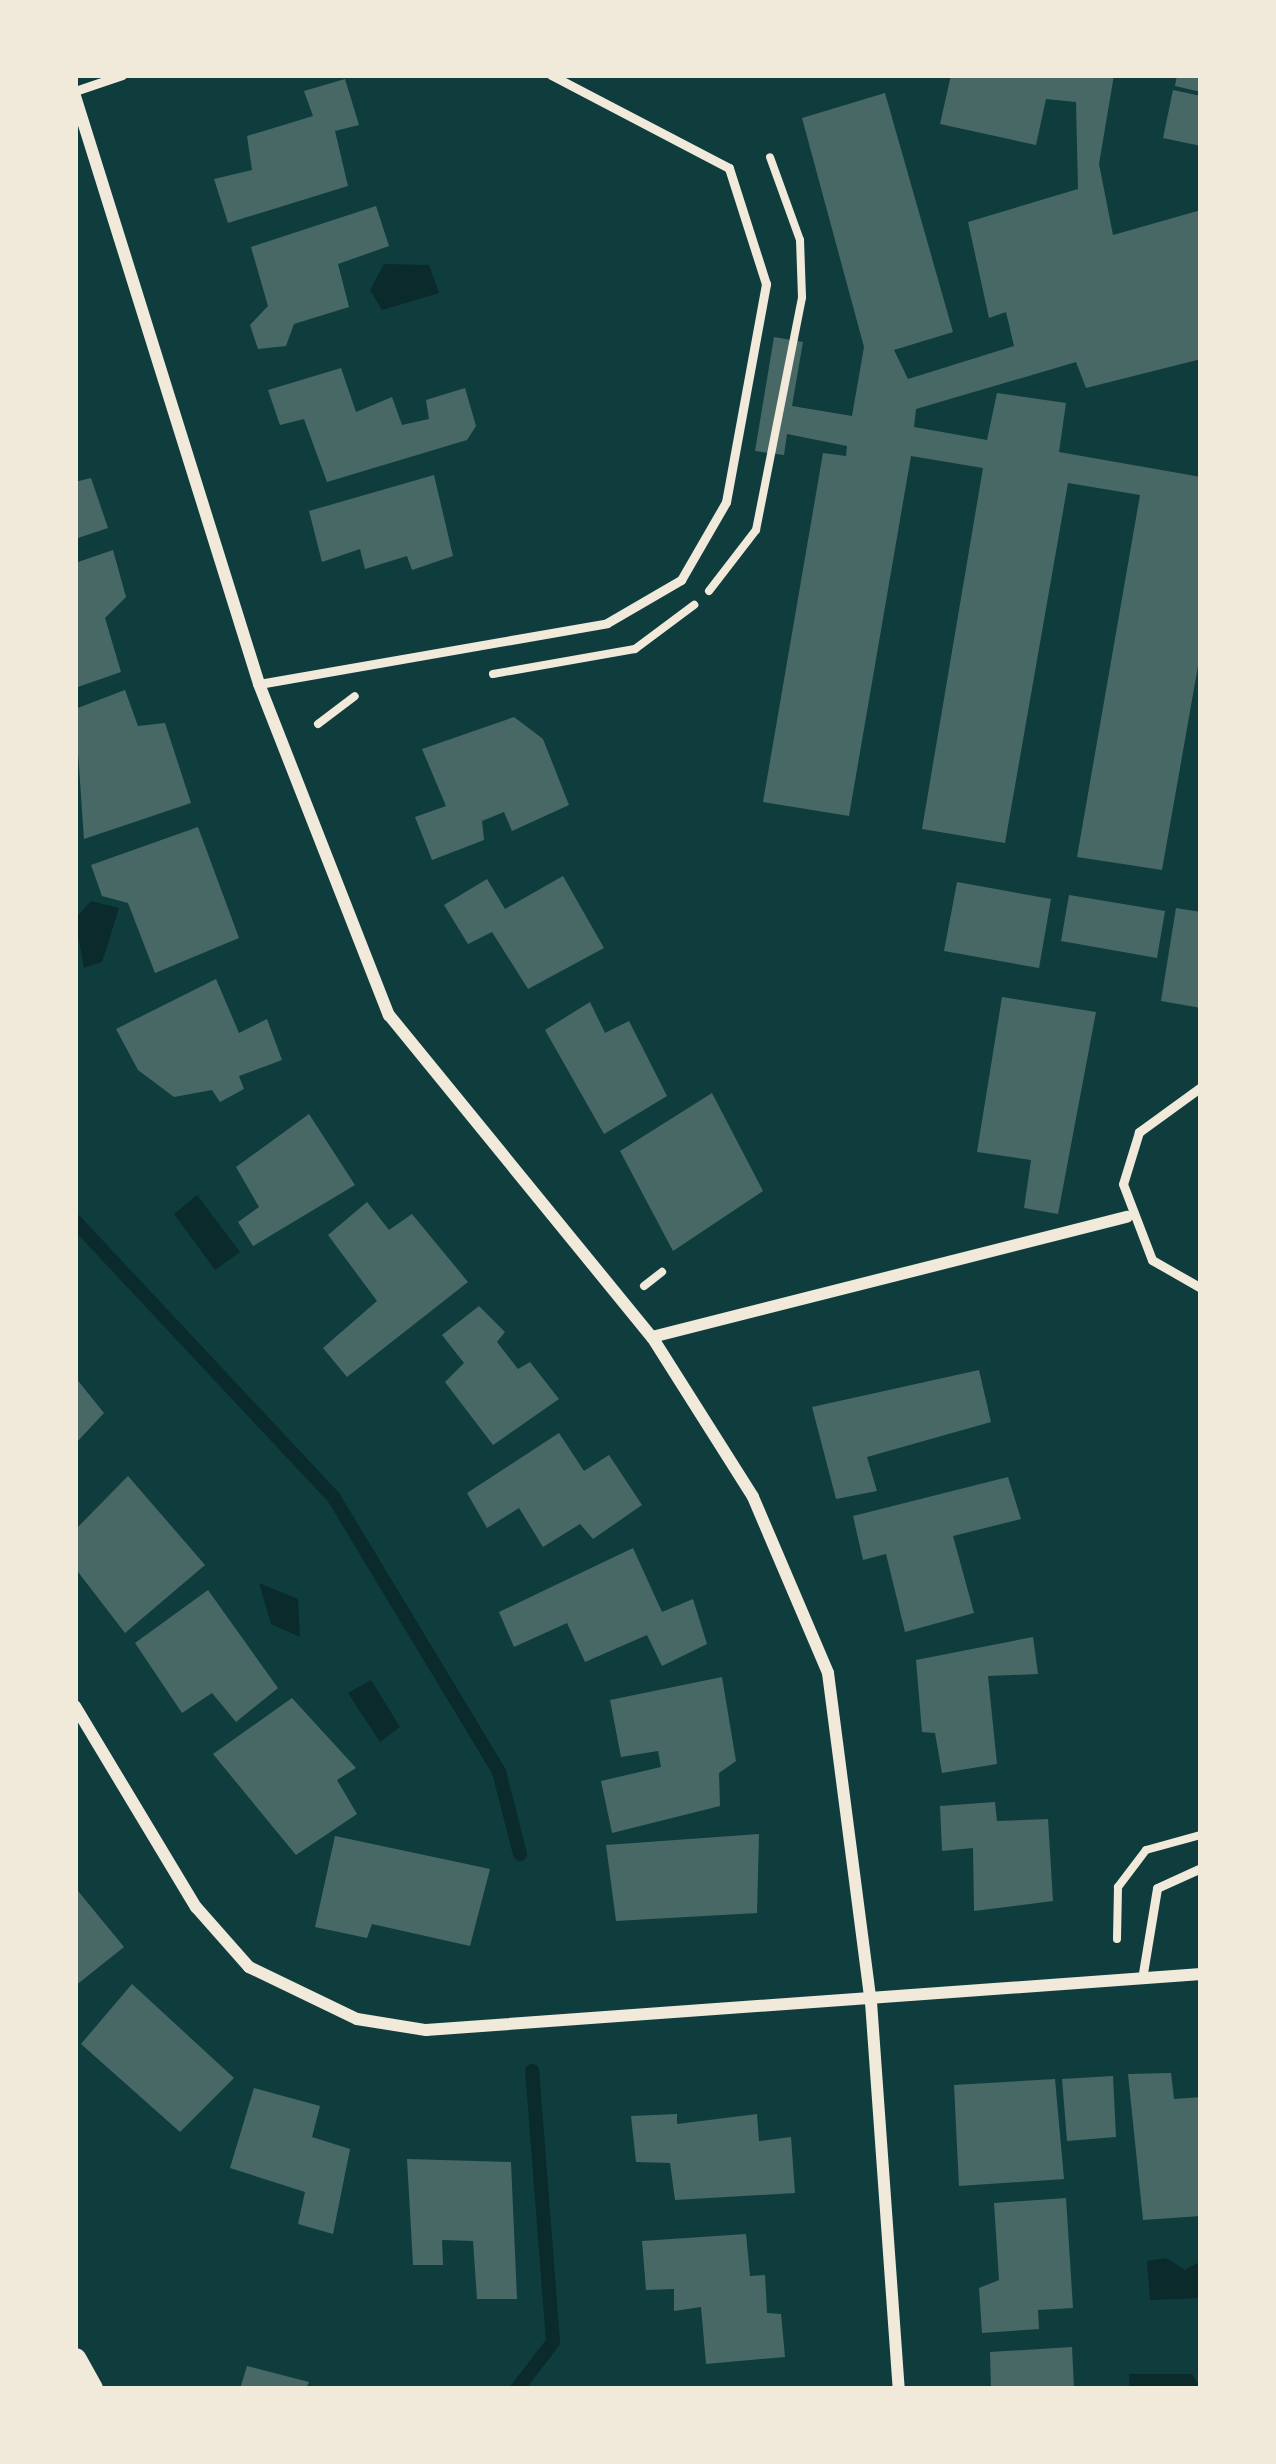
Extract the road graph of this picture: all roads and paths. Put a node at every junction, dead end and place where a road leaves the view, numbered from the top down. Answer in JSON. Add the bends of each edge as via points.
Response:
{"nodes":[{"id":1,"x":122,"y":75,"type":"edge"},
{"id":2,"x":551,"y":75,"type":"edge"},
{"id":3,"x":75,"y":93,"type":"edge"},
{"id":4,"x":770,"y":157,"type":"dead end"},
{"id":5,"x":481,"y":676,"type":"dead end"},
{"id":6,"x":259,"y":684,"type":"junction"},
{"id":7,"x":370,"y":689,"type":"dead end"},
{"id":8,"x":318,"y":724,"type":"dead end"},
{"id":9,"x":1201,"y":1087,"type":"edge"},
{"id":10,"x":1127,"y":1217,"type":"junction"},
{"id":11,"x":1201,"y":1288,"type":"edge"},
{"id":12,"x":652,"y":1336,"type":"junction"},
{"id":13,"x":75,"y":1706,"type":"edge"},
{"id":14,"x":1201,"y":1868,"type":"edge"},
{"id":15,"x":1201,"y":1974,"type":"edge"},
{"id":16,"x":1142,"y":1978,"type":"junction"},
{"id":17,"x":871,"y":2002,"type":"junction"},
{"id":18,"x":75,"y":2360,"type":"edge"},
{"id":19,"x":91,"y":2389,"type":"edge"},
{"id":20,"x":899,"y":2389,"type":"edge"}],
"edges":[{"from":1,"to":3,"type":"lane"},
{"from":2,"to":6,"type":"lane","via":[[729,168],[766,284],[726,502],[681,580],[608,623]]},
{"from":3,"to":6,"type":"street"},
{"from":4,"to":5,"type":"path","via":[[800,240],[802,297],[756,530],[670,630],[635,649]]},
{"from":6,"to":12,"type":"street","via":[[389,1015]]},
{"from":7,"to":8,"type":"path"},
{"from":9,"to":10,"type":"lane","via":[[1139,1132],[1123,1184]]},
{"from":10,"to":11,"type":"lane","via":[[1152,1260]]},
{"from":10,"to":12,"type":"street"},
{"from":12,"to":17,"type":"street","via":[[753,1497],[828,1673]]},
{"from":13,"to":17,"type":"street","via":[[196,1907],[249,1967],[306,2001],[426,2030]]},
{"from":14,"to":16,"type":"lane","via":[[1156,1888]]},
{"from":15,"to":16,"type":"street"},
{"from":16,"to":17,"type":"street"},
{"from":17,"to":20,"type":"street"},
{"from":18,"to":19,"type":"main road"}]}
